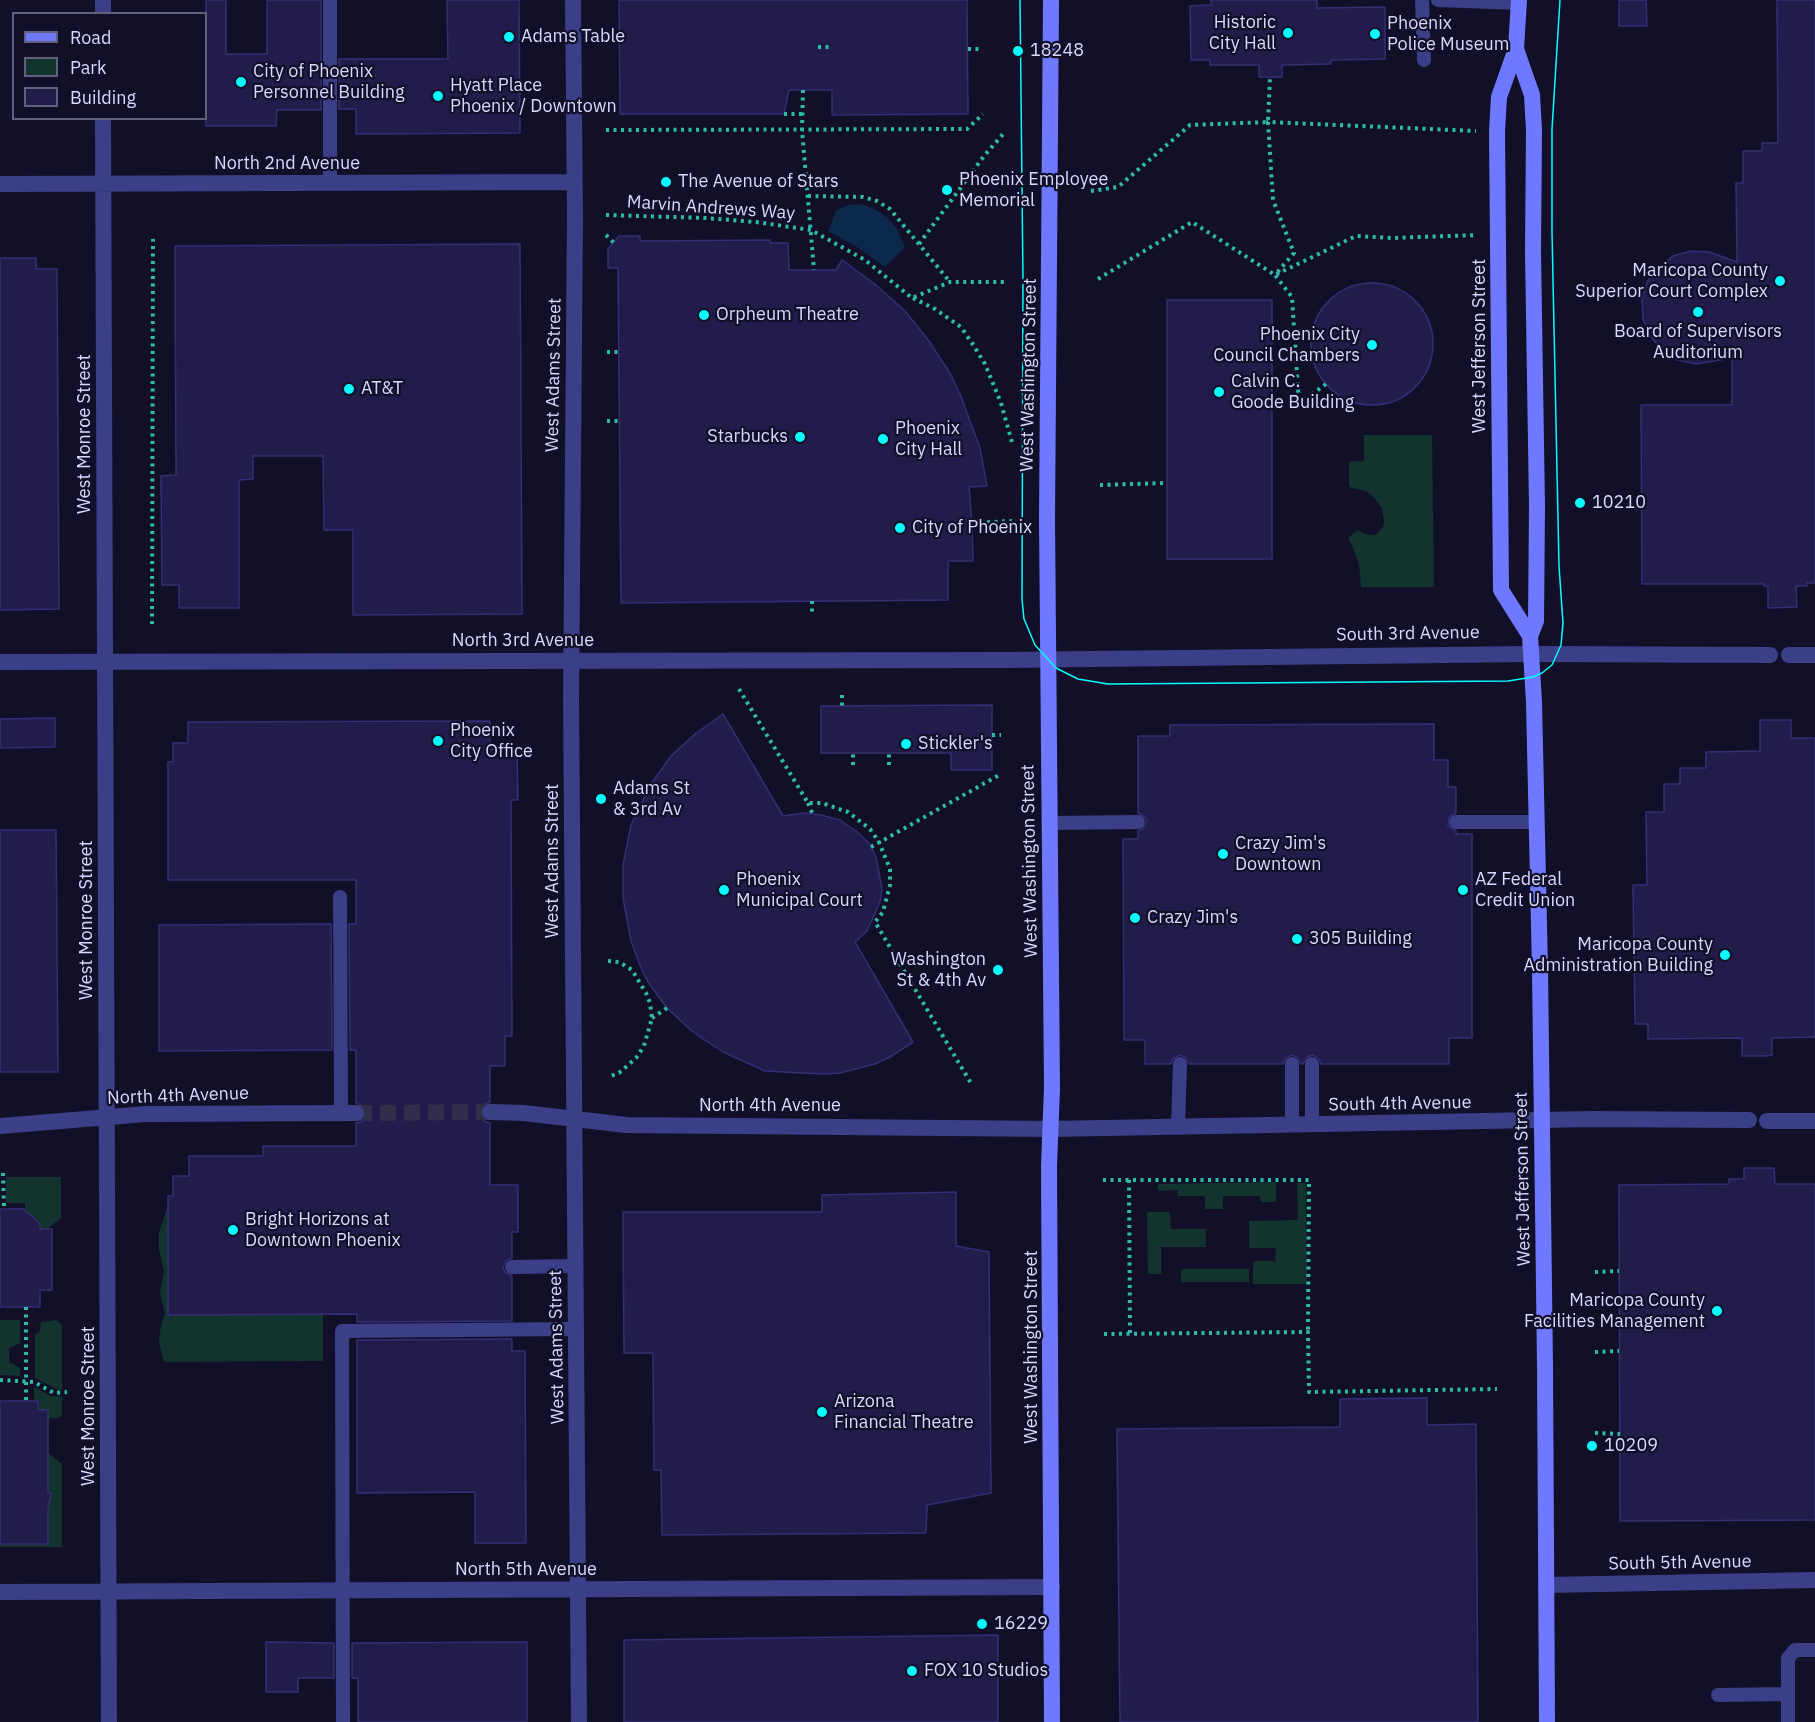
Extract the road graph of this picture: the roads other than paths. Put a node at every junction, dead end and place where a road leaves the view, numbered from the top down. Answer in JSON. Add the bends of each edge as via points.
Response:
{"nodes":[{"id":1,"x":330,"y":0,"type":"edge"},
{"id":2,"x":573,"y":0,"type":"edge"},
{"id":3,"x":1051,"y":0,"type":"edge"},
{"id":4,"x":1422,"y":0,"type":"edge"},
{"id":5,"x":1438,"y":0,"type":"edge"},
{"id":6,"x":1519,"y":2,"type":"edge"},
{"id":7,"x":1516,"y":49,"type":"junction"},
{"id":8,"x":1424,"y":60,"type":"dead end"},
{"id":9,"x":104,"y":120,"type":"edge"},
{"id":10,"x":574,"y":182,"type":"junction"},
{"id":11,"x":330,"y":183,"type":"junction"},
{"id":12,"x":0,"y":184,"type":"edge"},
{"id":13,"x":104,"y":184,"type":"junction"},
{"id":14,"x":1530,"y":636,"type":"junction"},
{"id":15,"x":1532,"y":654,"type":"junction"},
{"id":16,"x":1770,"y":655,"type":"dead end"},
{"id":17,"x":1789,"y":655,"type":"dead end"},
{"id":18,"x":1815,"y":655,"type":"edge"},
{"id":19,"x":1047,"y":659,"type":"junction"},
{"id":20,"x":105,"y":661,"type":"junction"},
{"id":21,"x":571,"y":661,"type":"junction"},
{"id":22,"x":0,"y":662,"type":"edge"},
{"id":23,"x":1138,"y":822,"type":"dead end"},
{"id":24,"x":1456,"y":822,"type":"dead end"},
{"id":25,"x":1537,"y":822,"type":"junction"},
{"id":26,"x":1049,"y":823,"type":"junction"},
{"id":27,"x":340,"y":897,"type":"dead end"},
{"id":28,"x":1180,"y":1064,"type":"dead end"},
{"id":29,"x":1292,"y":1064,"type":"dead end"},
{"id":30,"x":1312,"y":1064,"type":"dead end"},
{"id":31,"x":490,"y":1112,"type":"tunnel mouth"},
{"id":32,"x":349,"y":1113,"type":"joint"},
{"id":33,"x":107,"y":1117,"type":"junction"},
{"id":34,"x":575,"y":1119,"type":"junction"},
{"id":35,"x":1542,"y":1120,"type":"junction"},
{"id":36,"x":1749,"y":1120,"type":"dead end"},
{"id":37,"x":1767,"y":1121,"type":"dead end"},
{"id":38,"x":1815,"y":1121,"type":"edge"},
{"id":39,"x":1292,"y":1125,"type":"junction"},
{"id":40,"x":1312,"y":1125,"type":"junction"},
{"id":41,"x":0,"y":1126,"type":"edge"},
{"id":42,"x":1178,"y":1127,"type":"junction"},
{"id":43,"x":1051,"y":1129,"type":"junction"},
{"id":44,"x":576,"y":1266,"type":"junction"},
{"id":45,"x":512,"y":1267,"type":"dead end"},
{"id":46,"x":576,"y":1329,"type":"junction"},
{"id":47,"x":1815,"y":1580,"type":"edge"},
{"id":48,"x":1546,"y":1585,"type":"junction"},
{"id":49,"x":1052,"y":1587,"type":"junction"},
{"id":50,"x":343,"y":1589,"type":"junction"},
{"id":51,"x":578,"y":1589,"type":"junction"},
{"id":52,"x":0,"y":1592,"type":"edge"},
{"id":53,"x":109,"y":1592,"type":"junction"},
{"id":54,"x":1815,"y":1650,"type":"edge"},
{"id":55,"x":1788,"y":1694,"type":"junction"},
{"id":56,"x":1718,"y":1695,"type":"dead end"},
{"id":57,"x":110,"y":1722,"type":"edge"},
{"id":58,"x":343,"y":1722,"type":"edge"},
{"id":59,"x":579,"y":1722,"type":"edge"},
{"id":60,"x":1052,"y":1722,"type":"edge"},
{"id":61,"x":1547,"y":1722,"type":"edge"},
{"id":62,"x":1788,"y":1722,"type":"edge"}],
"edges":[{"from":1,"to":11,"type":"lane"},
{"from":2,"to":10,"type":"street","name":"West Adams Street"},
{"from":3,"to":19,"type":"main road","name":"West Washington Street"},
{"from":4,"to":8,"type":"lane"},
{"from":5,"to":6,"type":"lane"},
{"from":6,"to":7,"type":"main road","name":"West Jefferson Street"},
{"from":7,"to":14,"type":"main road","name":"West Jefferson Street","via":[[1532,95],[1534,130],[1537,507],[1536,621]]},
{"from":7,"to":14,"type":"main road","name":"West Jefferson Street","via":[[1499,97],[1497,131],[1501,590]]},
{"from":9,"to":13,"type":"street","name":"West Monroe Street"},
{"from":10,"to":11,"type":"street","name":"North 2nd Avenue"},
{"from":10,"to":21,"type":"street","name":"West Adams Street"},
{"from":11,"to":13,"type":"street","name":"North 2nd Avenue"},
{"from":12,"to":13,"type":"street","name":"North 2nd Avenue"},
{"from":13,"to":20,"type":"street","name":"West Monroe Street"},
{"from":14,"to":15,"type":"main road","name":"West Jefferson Street"},
{"from":15,"to":16,"type":"street","name":"South 3rd Avenue"},
{"from":15,"to":19,"type":"street","name":"South 3rd Avenue"},
{"from":15,"to":25,"type":"main road","name":"West Jefferson Street"},
{"from":17,"to":18,"type":"street"},
{"from":19,"to":21,"type":"street","name":"North 3rd Avenue"},
{"from":19,"to":26,"type":"main road","name":"West Washington Street"},
{"from":20,"to":21,"type":"street","name":"North 3rd Avenue"},
{"from":20,"to":22,"type":"street","name":"North 3rd Avenue"},
{"from":20,"to":33,"type":"street","name":"West Monroe Street"},
{"from":21,"to":34,"type":"street","name":"West Adams Street"},
{"from":23,"to":26,"type":"lane"},
{"from":24,"to":25,"type":"lane"},
{"from":25,"to":35,"type":"main road","name":"West Jefferson Street"},
{"from":26,"to":43,"type":"main road","name":"West Washington Street"},
{"from":27,"to":32,"type":"lane"},
{"from":28,"to":42,"type":"lane"},
{"from":29,"to":39,"type":"lane"},
{"from":30,"to":40,"type":"lane"},
{"from":31,"to":34,"type":"street","name":"North 4th Avenue"},
{"from":32,"to":33,"type":"street","name":"North 4th Avenue"},
{"from":33,"to":41,"type":"street","name":"North 4th Avenue"},
{"from":33,"to":53,"type":"street","name":"West Monroe Street"},
{"from":34,"to":43,"type":"street","name":"North 4th Avenue","via":[[626,1125]]},
{"from":34,"to":44,"type":"street","name":"West Adams Street"},
{"from":35,"to":36,"type":"street","name":"South 4th Avenue"},
{"from":35,"to":40,"type":"street","name":"South 4th Avenue"},
{"from":35,"to":48,"type":"main road","name":"West Jefferson Street"},
{"from":37,"to":38,"type":"street"},
{"from":39,"to":40,"type":"street","name":"South 4th Avenue"},
{"from":39,"to":42,"type":"street","name":"South 4th Avenue"},
{"from":42,"to":43,"type":"street","name":"South 4th Avenue"},
{"from":43,"to":49,"type":"main road","name":"West Washington Street"},
{"from":44,"to":45,"type":"lane"},
{"from":44,"to":46,"type":"street","name":"West Adams Street"},
{"from":46,"to":50,"type":"lane","via":[[342,1331]]},
{"from":46,"to":51,"type":"street","name":"West Adams Street"},
{"from":47,"to":48,"type":"street","name":"South 5th Avenue"},
{"from":48,"to":61,"type":"main road","name":"West Jefferson Street"},
{"from":49,"to":51,"type":"street","name":"North 5th Avenue"},
{"from":49,"to":60,"type":"main road","name":"West Washington Street"},
{"from":50,"to":51,"type":"street","name":"North 5th Avenue"},
{"from":50,"to":53,"type":"street","name":"North 5th Avenue"},
{"from":50,"to":58,"type":"lane"},
{"from":51,"to":59,"type":"street","name":"West Adams Street"},
{"from":52,"to":53,"type":"street","name":"North 5th Avenue"},
{"from":53,"to":57,"type":"street","name":"West Monroe Street"},
{"from":54,"to":55,"type":"lane","via":[[1795,1650],[1788,1658]]},
{"from":55,"to":56,"type":"lane"},
{"from":55,"to":62,"type":"lane"}]}
